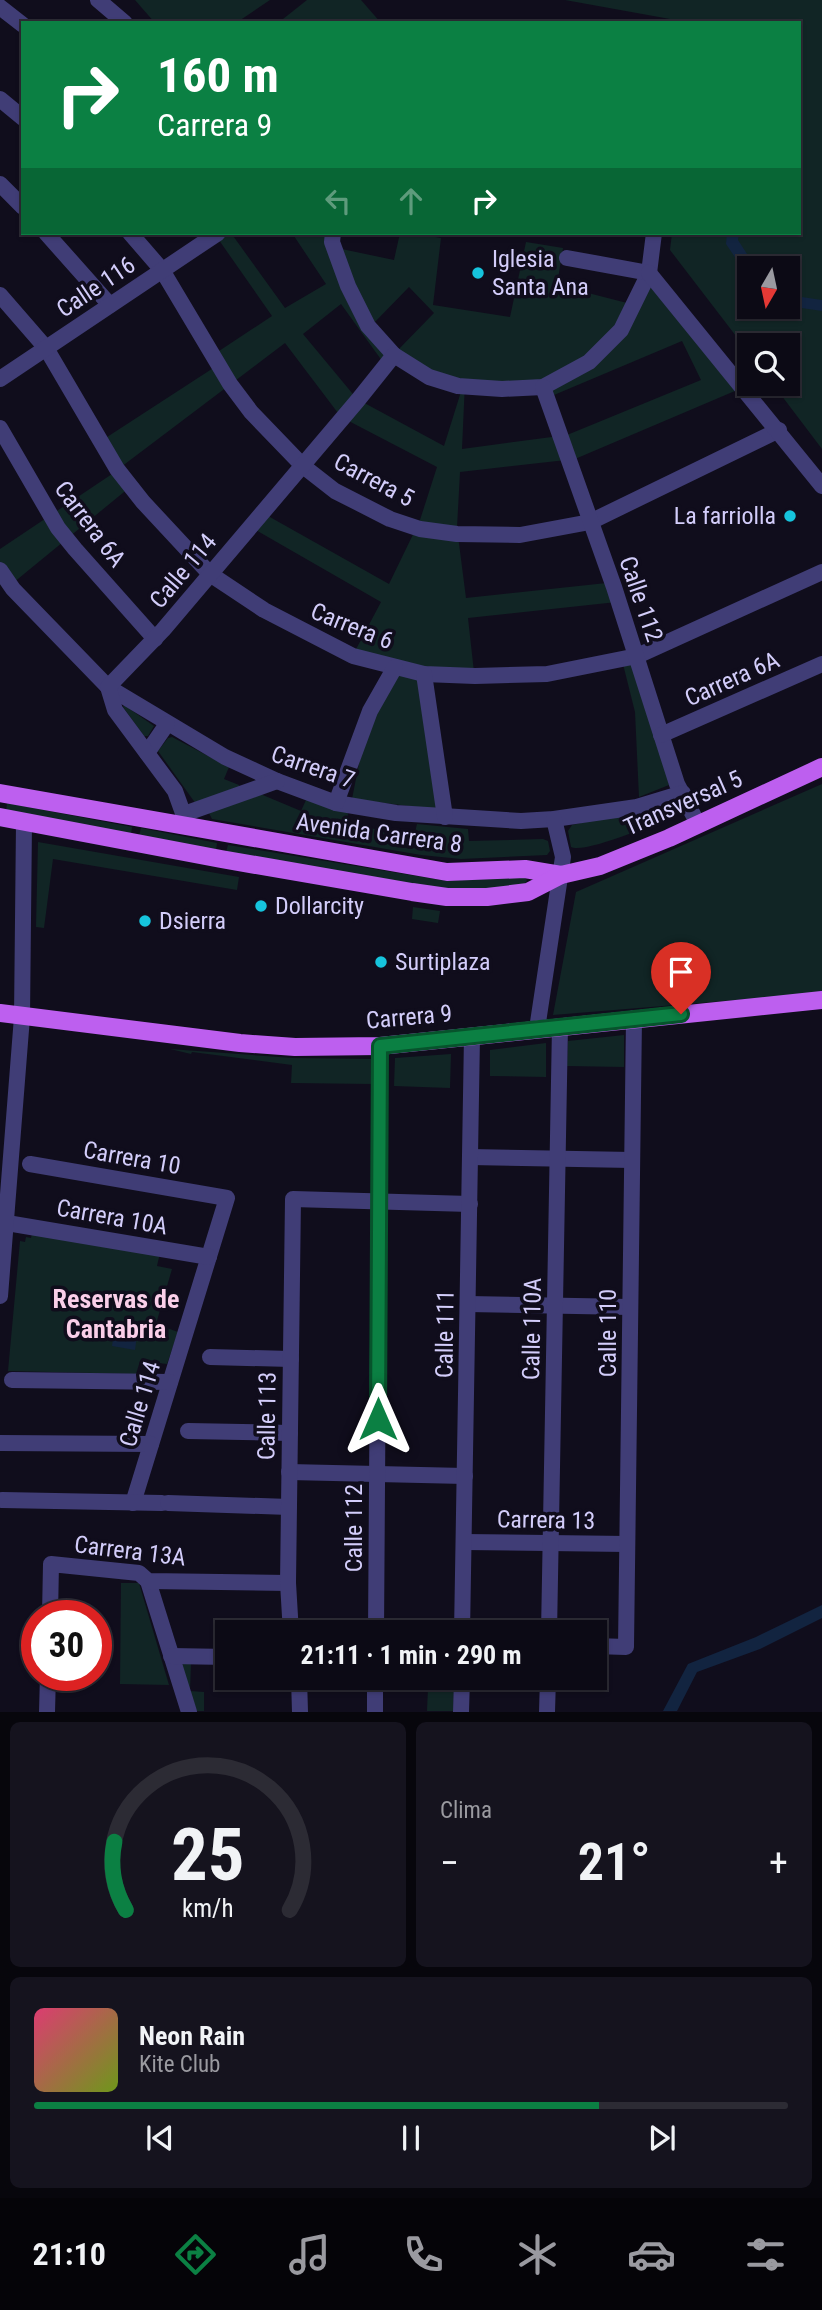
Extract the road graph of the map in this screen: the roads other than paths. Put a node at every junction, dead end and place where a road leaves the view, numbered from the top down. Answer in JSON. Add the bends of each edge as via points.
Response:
{"nodes":[{"id":1,"x":98,"y":0,"type":"edge"},
{"id":2,"x":0,"y":7,"type":"edge"},
{"id":3,"x":123,"y":21,"type":"edge"},
{"id":4,"x":21,"y":23,"type":"edge"},
{"id":5,"x":0,"y":99,"type":"edge"},
{"id":6,"x":21,"y":116,"type":"edge"},
{"id":7,"x":0,"y":184,"type":"edge"},
{"id":8,"x":21,"y":205,"type":"edge"},
{"id":9,"x":48,"y":235,"type":"edge"},
{"id":10,"x":132,"y":235,"type":"edge"},
{"id":11,"x":215,"y":235,"type":"edge"},
{"id":12,"x":333,"y":235,"type":"edge"},
{"id":13,"x":654,"y":235,"type":"edge"},
{"id":14,"x":567,"y":258,"type":"dead end"},
{"id":15,"x":162,"y":270,"type":"junction"},
{"id":16,"x":649,"y":273,"type":"junction"},
{"id":17,"x":0,"y":295,"type":"edge"},
{"id":18,"x":110,"y":305,"type":"junction"},
{"id":19,"x":46,"y":348,"type":"junction"},
{"id":20,"x":394,"y":355,"type":"junction"},
{"id":21,"x":0,"y":379,"type":"edge"},
{"id":22,"x":543,"y":387,"type":"junction"},
{"id":23,"x":0,"y":428,"type":"edge"},
{"id":24,"x":779,"y":430,"type":"junction"},
{"id":25,"x":303,"y":466,"type":"junction"},
{"id":26,"x":822,"y":486,"type":"edge"},
{"id":27,"x":590,"y":522,"type":"junction"},
{"id":28,"x":0,"y":570,"type":"edge"},
{"id":29,"x":822,"y":572,"type":"edge"},
{"id":30,"x":210,"y":573,"type":"junction"},
{"id":31,"x":155,"y":639,"type":"junction"},
{"id":32,"x":637,"y":656,"type":"junction"},
{"id":33,"x":822,"y":664,"type":"edge"},
{"id":34,"x":395,"y":667,"type":"junction"},
{"id":35,"x":424,"y":674,"type":"junction"},
{"id":36,"x":108,"y":687,"type":"junction"},
{"id":37,"x":167,"y":724,"type":"junction"},
{"id":38,"x":661,"y":735,"type":"junction"},
{"id":39,"x":147,"y":753,"type":"junction"},
{"id":40,"x":822,"y":768,"type":"edge"},
{"id":41,"x":276,"y":781,"type":"junction"},
{"id":42,"x":0,"y":793,"type":"edge"},
{"id":43,"x":683,"y":793,"type":"junction"},
{"id":44,"x":336,"y":803,"type":"junction"},
{"id":45,"x":0,"y":817,"type":"edge"},
{"id":46,"x":445,"y":817,"type":"junction"},
{"id":47,"x":554,"y":820,"type":"junction"},
{"id":48,"x":186,"y":821,"type":"junction"},
{"id":49,"x":24,"y":822,"type":"junction"},
{"id":50,"x":698,"y":824,"type":"junction"},
{"id":51,"x":561,"y":875,"type":"junction"},
{"id":52,"x":822,"y":1000,"type":"edge"},
{"id":53,"x":0,"y":1013,"type":"edge"},
{"id":54,"x":22,"y":1017,"type":"junction"},
{"id":55,"x":634,"y":1018,"type":"junction"},
{"id":56,"x":560,"y":1026,"type":"junction"},
{"id":57,"x":537,"y":1029,"type":"junction"},
{"id":58,"x":472,"y":1036,"type":"junction"},
{"id":59,"x":380,"y":1046,"type":"junction"},
{"id":60,"x":470,"y":1157,"type":"junction"},
{"id":61,"x":558,"y":1158,"type":"junction"},
{"id":62,"x":632,"y":1160,"type":"junction"},
{"id":63,"x":30,"y":1164,"type":"dead end"},
{"id":64,"x":227,"y":1198,"type":"joint"},
{"id":65,"x":379,"y":1202,"type":"junction"},
{"id":66,"x":470,"y":1204,"type":"junction"},
{"id":67,"x":7,"y":1223,"type":"junction"},
{"id":68,"x":209,"y":1256,"type":"junction"},
{"id":69,"x":0,"y":1296,"type":"edge"},
{"id":70,"x":468,"y":1304,"type":"junction"},
{"id":71,"x":555,"y":1306,"type":"junction"},
{"id":72,"x":631,"y":1307,"type":"junction"},
{"id":73,"x":211,"y":1357,"type":"dead end"},
{"id":74,"x":290,"y":1359,"type":"junction"},
{"id":75,"x":12,"y":1381,"type":"dead end"},
{"id":76,"x":170,"y":1382,"type":"junction"},
{"id":77,"x":188,"y":1431,"type":"dead end"},
{"id":78,"x":290,"y":1433,"type":"junction"},
{"id":79,"x":1,"y":1443,"type":"edge"},
{"id":80,"x":151,"y":1444,"type":"junction"},
{"id":81,"x":289,"y":1472,"type":"junction"},
{"id":82,"x":377,"y":1474,"type":"junction"},
{"id":83,"x":465,"y":1476,"type":"junction"},
{"id":84,"x":2,"y":1500,"type":"dead end"},
{"id":85,"x":133,"y":1503,"type":"junction"},
{"id":86,"x":289,"y":1507,"type":"junction"},
{"id":87,"x":464,"y":1542,"type":"junction"},
{"id":88,"x":550,"y":1543,"type":"junction"},
{"id":89,"x":627,"y":1545,"type":"junction"},
{"id":90,"x":148,"y":1581,"type":"junction"},
{"id":91,"x":288,"y":1583,"type":"junction"},
{"id":92,"x":50,"y":1600,"type":"edge"},
{"id":93,"x":290,"y":1620,"type":"edge"},
{"id":94,"x":376,"y":1620,"type":"edge"},
{"id":95,"x":462,"y":1620,"type":"edge"},
{"id":96,"x":548,"y":1620,"type":"edge"},
{"id":97,"x":607,"y":1646,"type":"edge"},
{"id":98,"x":171,"y":1656,"type":"junction"},
{"id":99,"x":215,"y":1657,"type":"edge"},
{"id":100,"x":299,"y":1690,"type":"edge"},
{"id":101,"x":375,"y":1690,"type":"edge"},
{"id":102,"x":462,"y":1690,"type":"edge"},
{"id":103,"x":548,"y":1690,"type":"edge"},
{"id":104,"x":48,"y":1691,"type":"edge"},
{"id":105,"x":47,"y":1712,"type":"edge"},
{"id":106,"x":189,"y":1712,"type":"edge"},
{"id":107,"x":300,"y":1712,"type":"edge"},
{"id":108,"x":375,"y":1712,"type":"edge"},
{"id":109,"x":461,"y":1712,"type":"edge"},
{"id":110,"x":547,"y":1712,"type":"edge"}],
"edges":[{"from":1,"to":3,"type":"street"},
{"from":2,"to":4,"type":"street"},
{"from":5,"to":6,"type":"street"},
{"from":7,"to":8,"type":"street"},
{"from":9,"to":18,"type":"street"},
{"from":10,"to":15,"type":"street","name":"Carrera 5"},
{"from":11,"to":15,"type":"street","name":"Calle 116"},
{"from":12,"to":20,"type":"street","via":[[348,286],[368,327]]},
{"from":13,"to":16,"type":"street"},
{"from":14,"to":16,"type":"street"},
{"from":15,"to":18,"type":"street","name":"Calle 116"},
{"from":15,"to":25,"type":"street","name":"Carrera 5","via":[[230,384]]},
{"from":16,"to":22,"type":"street","via":[[621,330],[589,362]]},
{"from":16,"to":24,"type":"street"},
{"from":17,"to":19,"type":"street","name":"Carrera 6"},
{"from":18,"to":19,"type":"street","name":"Calle 116"},
{"from":19,"to":21,"type":"street","name":"Calle 116"},
{"from":19,"to":30,"type":"street","name":"Carrera 6","via":[[117,469]]},
{"from":20,"to":22,"type":"street","via":[[429,377],[458,386]]},
{"from":20,"to":25,"type":"street","name":"Calle 114"},
{"from":22,"to":27,"type":"street","name":"Calle 112"},
{"from":23,"to":31,"type":"street","name":"Carrera 6A","via":[[52,520]]},
{"from":24,"to":26,"type":"street"},
{"from":24,"to":27,"type":"street","name":"Carrera 5"},
{"from":25,"to":27,"type":"street","name":"Carrera 5","via":[[335,491],[420,529],[520,535]]},
{"from":25,"to":30,"type":"street","name":"Calle 114"},
{"from":27,"to":32,"type":"street","name":"Calle 112"},
{"from":28,"to":36,"type":"street","name":"Carrera 7"},
{"from":29,"to":32,"type":"street","name":"Carrera 6"},
{"from":30,"to":31,"type":"street","name":"Calle 114"},
{"from":30,"to":34,"type":"street","name":"Carrera 6","via":[[318,639],[353,656]]},
{"from":31,"to":36,"type":"street","name":"Calle 114"},
{"from":32,"to":35,"type":"street","name":"Carrera 6","via":[[547,674]]},
{"from":32,"to":38,"type":"street","name":"Calle 112"},
{"from":33,"to":38,"type":"street","name":"Carrera 6A"},
{"from":34,"to":35,"type":"street","name":"Carrera 6"},
{"from":34,"to":44,"type":"street","via":[[370,711]]},
{"from":35,"to":46,"type":"street"},
{"from":36,"to":37,"type":"street","name":"Carrera 7"},
{"from":36,"to":39,"type":"street","via":[[115,710]]},
{"from":37,"to":39,"type":"street"},
{"from":37,"to":41,"type":"street","name":"Carrera 7"},
{"from":38,"to":43,"type":"street","name":"Calle 112"},
{"from":39,"to":48,"type":"street","via":[[175,791]]},
{"from":40,"to":50,"type":"main road","name":"Transversal 5"},
{"from":41,"to":44,"type":"street","name":"Carrera 7"},
{"from":41,"to":48,"type":"street"},
{"from":42,"to":48,"type":"main road","name":"Avenida Carrera 8"},
{"from":43,"to":47,"type":"street","name":"Carrera 7","via":[[637,807]]},
{"from":43,"to":50,"type":"street","name":"Calle 112"},
{"from":44,"to":46,"type":"street","name":"Carrera 7"},
{"from":45,"to":49,"type":"main road","name":"Avenida Carrera 8"},
{"from":46,"to":47,"type":"street","name":"Carrera 7"},
{"from":47,"to":51,"type":"street","via":[[563,857]]},
{"from":48,"to":51,"type":"main road","name":"Avenida Carrera 8","via":[[447,872],[525,869]]},
{"from":49,"to":51,"type":"main road","name":"Avenida Carrera 8","via":[[447,897],[528,892]]},
{"from":49,"to":54,"type":"street"},
{"from":50,"to":51,"type":"main road","name":"Transversal 5","via":[[600,866]]},
{"from":51,"to":57,"type":"street"},
{"from":52,"to":55,"type":"main road","name":"Carrera 9"},
{"from":53,"to":54,"type":"main road","name":"Carrera 9"},
{"from":54,"to":59,"type":"main road","name":"Carrera 9","via":[[240,1043]]},
{"from":54,"to":67,"type":"street"},
{"from":55,"to":56,"type":"main road","name":"Carrera 9"},
{"from":55,"to":62,"type":"street","name":"Calle 110"},
{"from":56,"to":57,"type":"main road","name":"Carrera 9"},
{"from":56,"to":61,"type":"street","name":"Calle 110A"},
{"from":57,"to":58,"type":"main road","name":"Carrera 9"},
{"from":58,"to":59,"type":"main road","name":"Carrera 9"},
{"from":58,"to":60,"type":"street","name":"Calle 111"},
{"from":59,"to":65,"type":"street","name":"Calle 112"},
{"from":60,"to":61,"type":"street"},
{"from":60,"to":66,"type":"street","name":"Calle 111"},
{"from":61,"to":62,"type":"street"},
{"from":61,"to":71,"type":"street","name":"Calle 110A"},
{"from":62,"to":72,"type":"street","name":"Calle 110"},
{"from":63,"to":64,"type":"street","name":"Carrera 10"},
{"from":64,"to":68,"type":"street","name":"Calle 114"},
{"from":65,"to":66,"type":"street"},
{"from":65,"to":74,"type":"street","name":"Calle 113","via":[[293,1199]]},
{"from":65,"to":82,"type":"street","name":"Calle 112"},
{"from":66,"to":70,"type":"street","name":"Calle 111"},
{"from":67,"to":68,"type":"street","name":"Carrera 10A"},
{"from":67,"to":69,"type":"street"},
{"from":68,"to":76,"type":"street","name":"Calle 114"},
{"from":70,"to":71,"type":"street"},
{"from":70,"to":83,"type":"street","name":"Calle 111"},
{"from":71,"to":72,"type":"street"},
{"from":71,"to":88,"type":"street","name":"Calle 110A"},
{"from":72,"to":89,"type":"street","name":"Calle 110"},
{"from":73,"to":74,"type":"street"},
{"from":74,"to":78,"type":"street","name":"Calle 113"},
{"from":75,"to":76,"type":"street"},
{"from":76,"to":80,"type":"street","name":"Calle 114"},
{"from":77,"to":78,"type":"street"},
{"from":78,"to":81,"type":"street","name":"Calle 113"},
{"from":79,"to":80,"type":"street"},
{"from":80,"to":85,"type":"street","name":"Calle 114"},
{"from":81,"to":82,"type":"street"},
{"from":81,"to":86,"type":"street","name":"Calle 113"},
{"from":82,"to":83,"type":"street"},
{"from":82,"to":94,"type":"street","name":"Calle 112"},
{"from":83,"to":87,"type":"street","name":"Calle 111"},
{"from":84,"to":85,"type":"street"},
{"from":85,"to":86,"type":"street"},
{"from":86,"to":91,"type":"street","name":"Calle 113"},
{"from":87,"to":88,"type":"street","name":"Carrera 13"},
{"from":87,"to":95,"type":"street","name":"Calle 111"},
{"from":88,"to":89,"type":"street","name":"Carrera 13"},
{"from":88,"to":96,"type":"street","name":"Calle 110A"},
{"from":89,"to":97,"type":"street","name":"Calle 110","via":[[626,1647]]},
{"from":90,"to":91,"type":"street","name":"Carrera 13A"},
{"from":90,"to":92,"type":"street","name":"Carrera 13A","via":[[139,1573],[51,1564]]},
{"from":90,"to":98,"type":"street"},
{"from":91,"to":93,"type":"street","name":"Calle 113"},
{"from":98,"to":99,"type":"street"},
{"from":98,"to":106,"type":"street"},
{"from":100,"to":107,"type":"street"},
{"from":101,"to":108,"type":"street"},
{"from":102,"to":109,"type":"street"},
{"from":103,"to":110,"type":"street"},
{"from":104,"to":105,"type":"street"}]}
